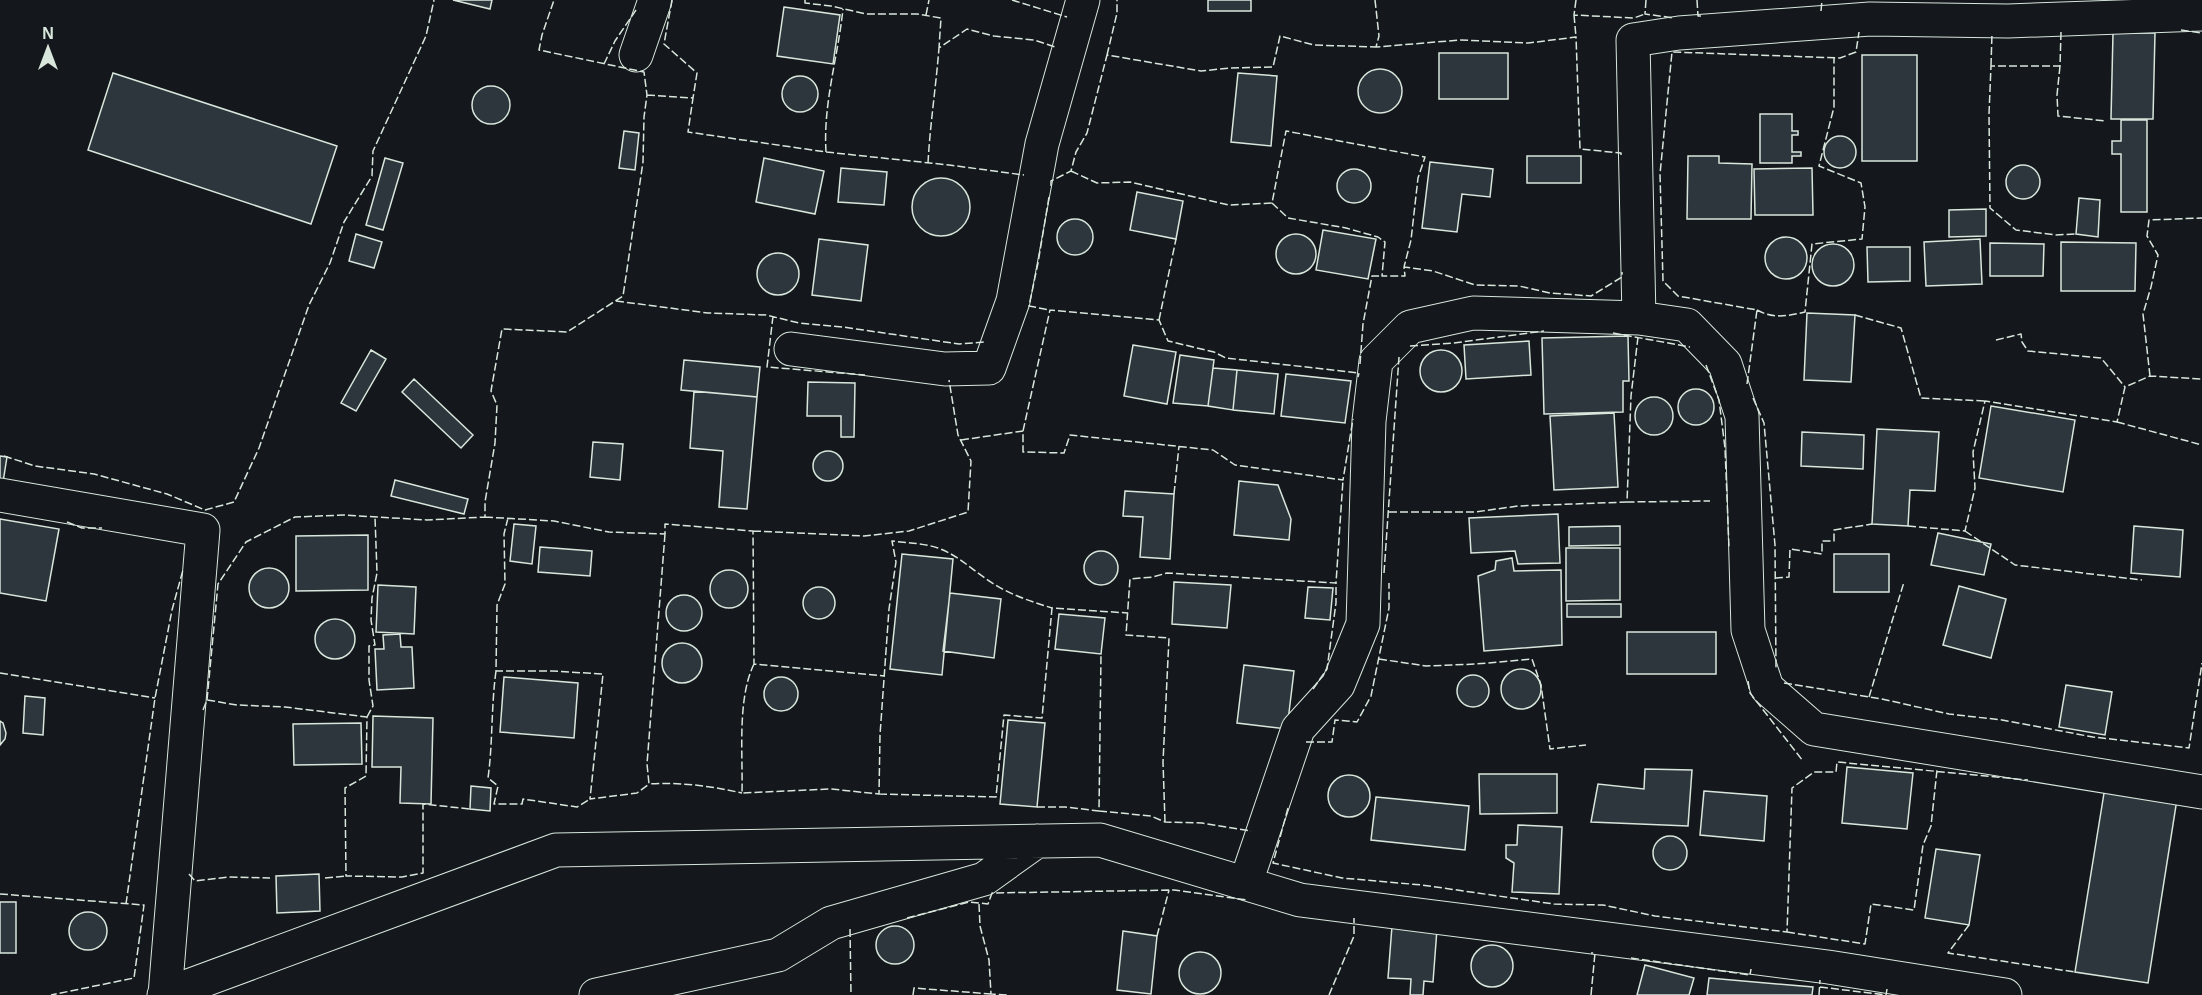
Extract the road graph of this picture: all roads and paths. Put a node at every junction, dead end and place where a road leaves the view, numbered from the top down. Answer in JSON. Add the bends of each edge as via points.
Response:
{"nodes":[{"id":1,"x":655,"y":0,"type":"edge"},
{"id":2,"x":1083,"y":0,"type":"edge"},
{"id":3,"x":2202,"y":14,"type":"edge"},
{"id":4,"x":636,"y":55,"type":"dead end"},
{"id":5,"x":1639,"y":318,"type":"junction"},
{"id":6,"x":791,"y":349,"type":"dead end"},
{"id":7,"x":0,"y":495,"type":"edge"},
{"id":8,"x":2202,"y":792,"type":"edge"},
{"id":9,"x":1037,"y":841,"type":"junction"},
{"id":10,"x":1245,"y":882,"type":"junction"},
{"id":11,"x":164,"y":995,"type":"edge"},
{"id":12,"x":596,"y":995,"type":"edge"},
{"id":13,"x":2005,"y":995,"type":"edge"}],
"edges":[{"from":1,"to":4,"type":"street"},
{"from":2,"to":6,"type":"street","via":[[1042,144],[1013,301],[989,368],[945,369]]},
{"from":3,"to":5,"type":"street","via":[[2008,21],[1870,19],[1633,40]]},
{"from":5,"to":8,"type":"street","via":[[1688,325],[1725,364],[1742,416],[1748,630],[1767,688],[1814,729]]},
{"from":5,"to":10,"type":"street","via":[[1473,313],[1410,327],[1376,361],[1369,421],[1363,624],[1338,685],[1298,729]]},
{"from":7,"to":11,"type":"street","via":[[203,530]]},
{"from":9,"to":10,"type":"street","via":[[1100,840]]},
{"from":9,"to":11,"type":"street","via":[[556,850]]},
{"from":9,"to":12,"type":"street","via":[[984,879],[831,923],[778,955]]},
{"from":10,"to":13,"type":"street","via":[[1300,900],[1828,967]]}]}
